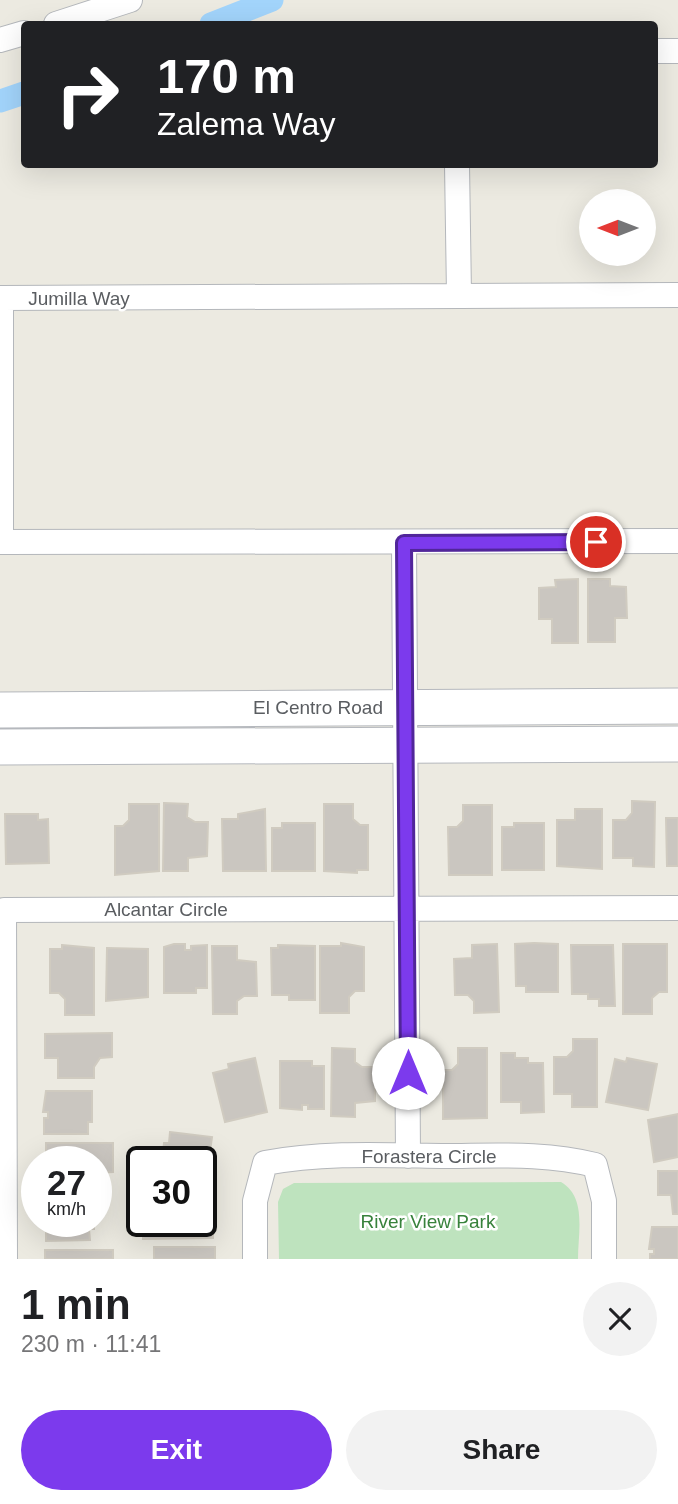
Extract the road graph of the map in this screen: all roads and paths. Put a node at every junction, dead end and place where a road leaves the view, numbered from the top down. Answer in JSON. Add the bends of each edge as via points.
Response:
{"nodes":[{"id":1,"x":130,"y":0,"type":"edge"},
{"id":2,"x":65,"y":21,"type":"edge"},
{"id":3,"x":21,"y":34,"type":"edge"},
{"id":4,"x":0,"y":40,"type":"edge"},
{"id":5,"x":658,"y":51,"type":"edge"},
{"id":6,"x":678,"y":51,"type":"edge"},
{"id":7,"x":457,"y":168,"type":"edge"},
{"id":8,"x":459,"y":295,"type":"junction"},
{"id":9,"x":678,"y":295,"type":"edge"},
{"id":10,"x":678,"y":541,"type":"edge"},
{"id":11,"x":404,"y":543,"type":"junction"},
{"id":12,"x":678,"y":706,"type":"edge"},
{"id":13,"x":405,"y":707,"type":"junction"},
{"id":14,"x":0,"y":710,"type":"edge"},
{"id":15,"x":678,"y":744,"type":"edge"},
{"id":16,"x":405,"y":745,"type":"junction"},
{"id":17,"x":0,"y":747,"type":"edge"},
{"id":18,"x":678,"y":908,"type":"edge"},
{"id":19,"x":407,"y":909,"type":"junction"},
{"id":20,"x":408,"y":1156,"type":"junction"},
{"id":21,"x":5,"y":1259,"type":"edge"},
{"id":22,"x":255,"y":1259,"type":"edge"},
{"id":23,"x":604,"y":1259,"type":"edge"}],
"edges":[{"from":1,"to":2,"type":"street"},
{"from":3,"to":4,"type":"street"},
{"from":5,"to":6,"type":"street"},
{"from":7,"to":8,"type":"street"},
{"from":8,"to":9,"type":"street","name":"Jumilla Way"},
{"from":8,"to":11,"type":"street","name":"Jumilla Way","via":[[1,298],[1,542]]},
{"from":10,"to":11,"type":"street"},
{"from":11,"to":13,"type":"street"},
{"from":12,"to":13,"type":"main road","name":"El Centro Road"},
{"from":13,"to":14,"type":"main road","name":"El Centro Road"},
{"from":13,"to":16,"type":"street"},
{"from":15,"to":16,"type":"main road","name":"El Centro Road"},
{"from":16,"to":17,"type":"main road","name":"El Centro Road"},
{"from":16,"to":19,"type":"street"},
{"from":18,"to":19,"type":"street","name":"Alcantar Circle"},
{"from":19,"to":20,"type":"street"},
{"from":19,"to":21,"type":"street","name":"Alcantar Circle","via":[[4,910]]},
{"from":20,"to":22,"type":"street","name":"Forastera Circle","via":[[298,1157],[265,1163],[255,1201]]},
{"from":20,"to":23,"type":"street","name":"Forastera Circle","via":[[561,1156],[595,1165],[604,1201]]}]}
